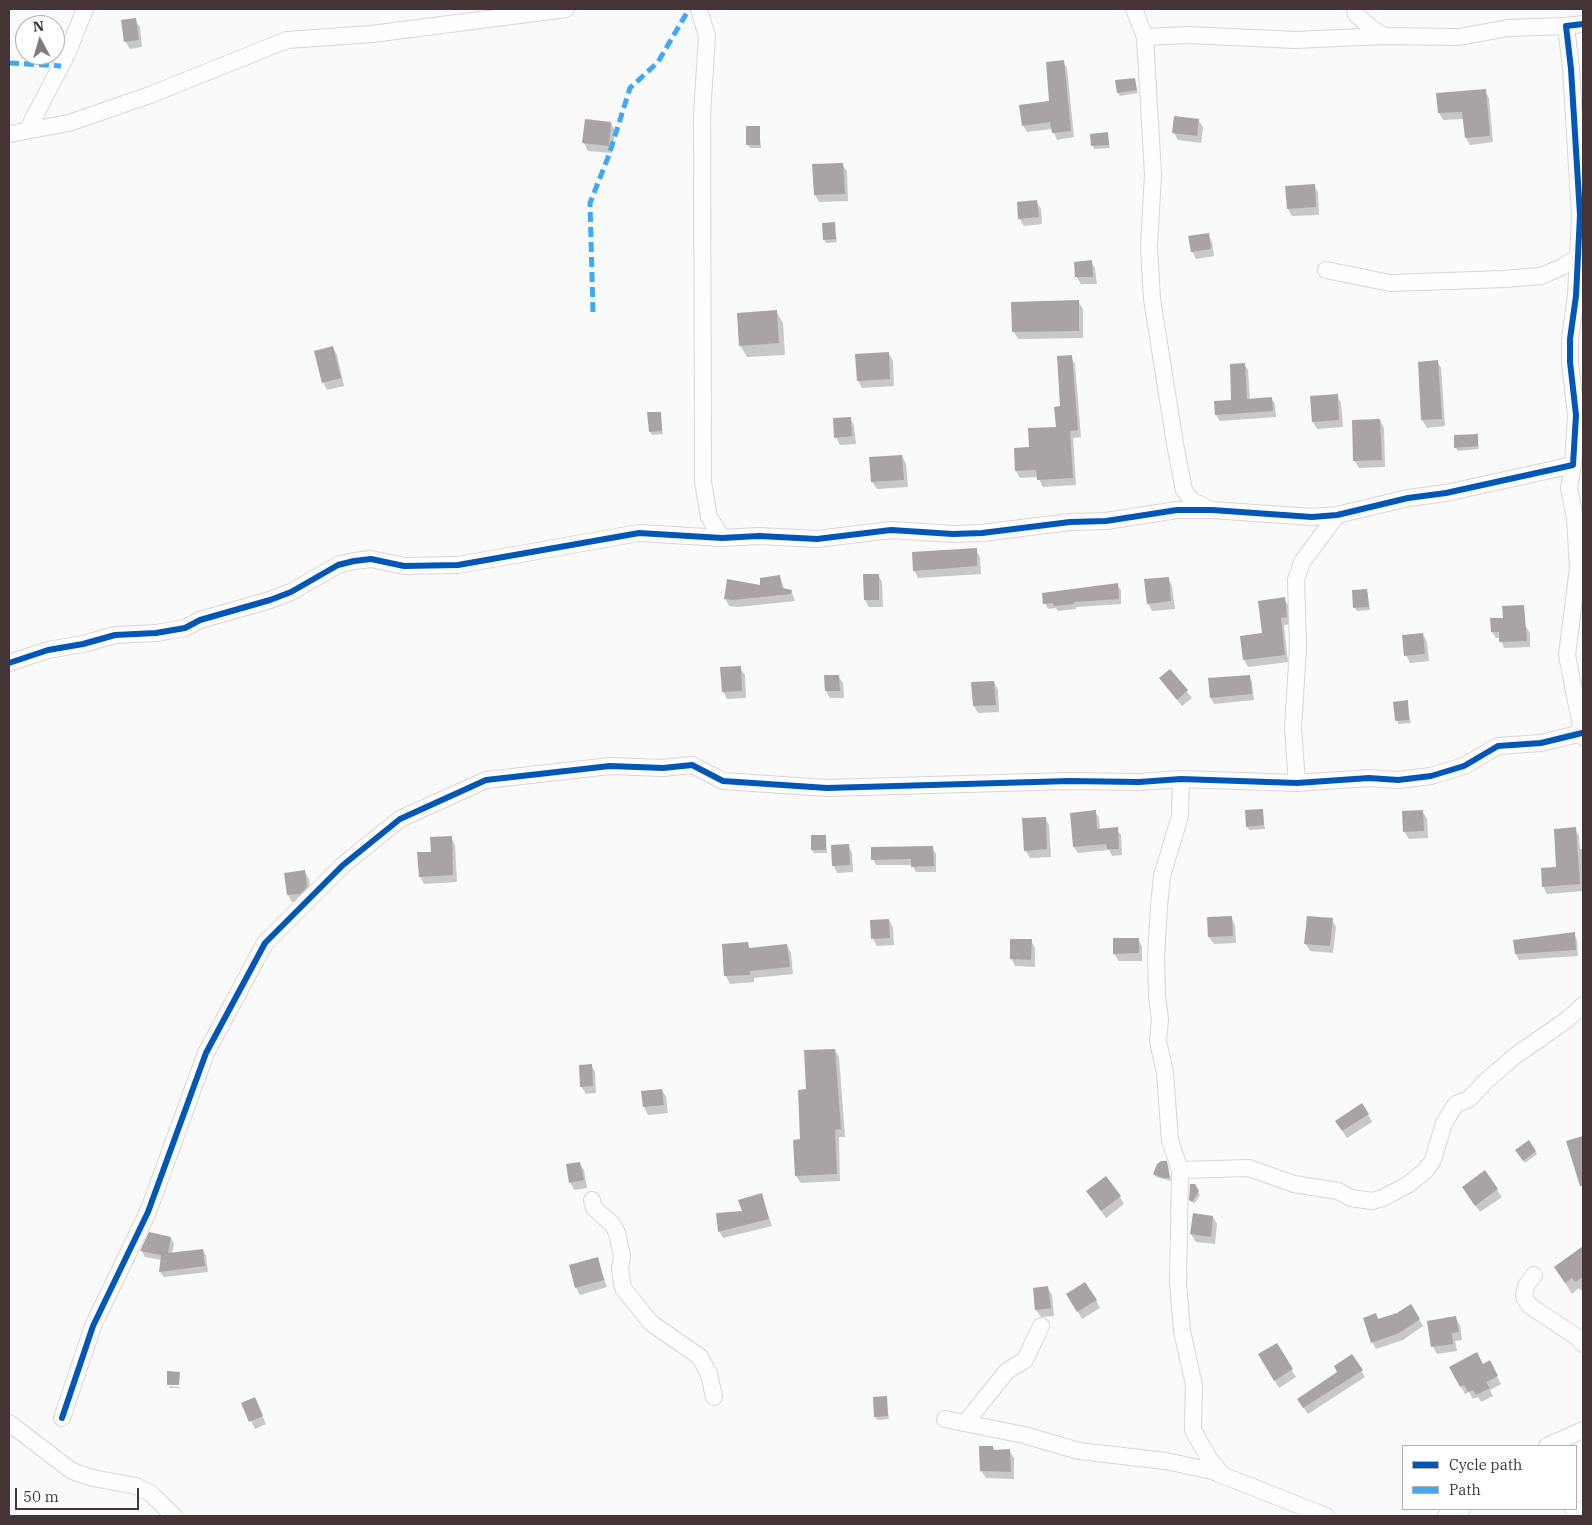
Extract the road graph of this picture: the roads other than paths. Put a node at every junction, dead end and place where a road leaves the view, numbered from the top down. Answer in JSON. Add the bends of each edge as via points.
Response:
{"nodes":[{"id":1,"x":86,"y":9,"type":"edge"},
{"id":2,"x":566,"y":9,"type":"edge"},
{"id":3,"x":699,"y":9,"type":"edge"},
{"id":4,"x":1134,"y":9,"type":"edge"},
{"id":5,"x":1354,"y":9,"type":"edge"},
{"id":6,"x":1583,"y":24,"type":"edge"},
{"id":7,"x":1566,"y":26,"type":"junction"},
{"id":8,"x":1384,"y":36,"type":"junction"},
{"id":9,"x":1145,"y":38,"type":"junction"},
{"id":10,"x":28,"y":129,"type":"junction"},
{"id":11,"x":9,"y":134,"type":"edge"},
{"id":12,"x":1576,"y":258,"type":"junction"},
{"id":13,"x":1326,"y":270,"type":"dead end"},
{"id":14,"x":1573,"y":465,"type":"junction"},
{"id":15,"x":1212,"y":510,"type":"junction"},
{"id":16,"x":1337,"y":515,"type":"junction"},
{"id":17,"x":722,"y":538,"type":"junction"},
{"id":18,"x":9,"y":663,"type":"edge"},
{"id":19,"x":1583,"y":735,"type":"edge"},
{"id":20,"x":1181,"y":779,"type":"junction"},
{"id":21,"x":1297,"y":783,"type":"junction"},
{"id":22,"x":1583,"y":1005,"type":"edge"},
{"id":23,"x":1180,"y":1170,"type":"junction"},
{"id":24,"x":592,"y":1200,"type":"dead end"},
{"id":25,"x":1534,"y":1275,"type":"dead end"},
{"id":26,"x":1041,"y":1326,"type":"dead end"},
{"id":27,"x":1583,"y":1344,"type":"edge"},
{"id":28,"x":714,"y":1396,"type":"dead end"},
{"id":29,"x":62,"y":1418,"type":"dead end"},
{"id":30,"x":944,"y":1419,"type":"dead end"},
{"id":31,"x":9,"y":1422,"type":"edge"},
{"id":32,"x":965,"y":1423,"type":"junction"},
{"id":33,"x":1583,"y":1430,"type":"edge"},
{"id":34,"x":1549,"y":1445,"type":"edge"},
{"id":35,"x":1223,"y":1476,"type":"junction"},
{"id":36,"x":174,"y":1516,"type":"edge"},
{"id":37,"x":1326,"y":1516,"type":"edge"}],
"edges":[{"from":1,"to":10,"type":"street"},
{"from":2,"to":10,"type":"street","via":[[372,34],[287,40],[114,108],[69,123]]},
{"from":3,"to":17,"type":"street","via":[[707,36],[702,115],[703,482],[709,517]]},
{"from":4,"to":9,"type":"street"},
{"from":5,"to":8,"type":"street","via":[[1370,27]]},
{"from":6,"to":7,"type":"street"},
{"from":7,"to":8,"type":"street","via":[[1508,28],[1459,37]]},
{"from":7,"to":12,"type":"street","via":[[1580,215]]},
{"from":8,"to":9,"type":"street","via":[[1295,40],[1188,35]]},
{"from":9,"to":15,"type":"street","via":[[1153,174],[1149,247],[1152,299],[1184,490],[1190,500]]},
{"from":10,"to":11,"type":"street"},
{"from":12,"to":13,"type":"street","via":[[1541,276],[1504,279],[1390,282]]},
{"from":12,"to":14,"type":"street","via":[[1576,296],[1570,338],[1576,415]]},
{"from":14,"to":16,"type":"street"},
{"from":14,"to":19,"type":"street","via":[[1569,488],[1575,518],[1578,568],[1567,655]]},
{"from":15,"to":16,"type":"street","via":[[1312,517]]},
{"from":15,"to":17,"type":"street","via":[[1178,510],[1106,521],[982,533],[891,530],[817,538]]},
{"from":16,"to":21,"type":"street","via":[[1302,562],[1296,580],[1298,647],[1293,728]]},
{"from":17,"to":18,"type":"street","via":[[633,534],[458,565],[404,566],[371,559],[354,561],[338,565],[291,592],[172,632],[115,635],[48,650]]},
{"from":19,"to":21,"type":"street","via":[[1541,743],[1498,746],[1464,766],[1431,776]]},
{"from":20,"to":21,"type":"street"},
{"from":20,"to":23,"type":"street","via":[[1180,816],[1162,876],[1156,958],[1159,1048],[1165,1073],[1170,1140]]},
{"from":20,"to":29,"type":"street","via":[[827,788],[723,781],[692,765],[663,768],[610,766],[486,780],[400,819],[343,865],[265,942],[206,1052],[148,1212],[93,1326]]},
{"from":22,"to":23,"type":"street","via":[[1515,1056],[1469,1099],[1456,1104],[1444,1124],[1433,1160],[1426,1170],[1383,1198],[1351,1198],[1338,1192],[1294,1184],[1249,1168]]},
{"from":23,"to":35,"type":"street","via":[[1178,1283],[1182,1331],[1194,1385],[1194,1430],[1208,1457]]},
{"from":24,"to":28,"type":"street","via":[[594,1208],[613,1224],[617,1233],[623,1288],[651,1323],[700,1357],[709,1374]]},
{"from":25,"to":27,"type":"street","via":[[1526,1286],[1524,1297],[1530,1306]]},
{"from":26,"to":32,"type":"street","via":[[1025,1360],[1008,1372]]},
{"from":30,"to":32,"type":"street"},
{"from":31,"to":36,"type":"street","via":[[72,1471],[136,1486],[150,1493]]},
{"from":32,"to":35,"type":"street","via":[[1079,1451],[1166,1461]]},
{"from":33,"to":34,"type":"street"},
{"from":35,"to":37,"type":"street"}]}
